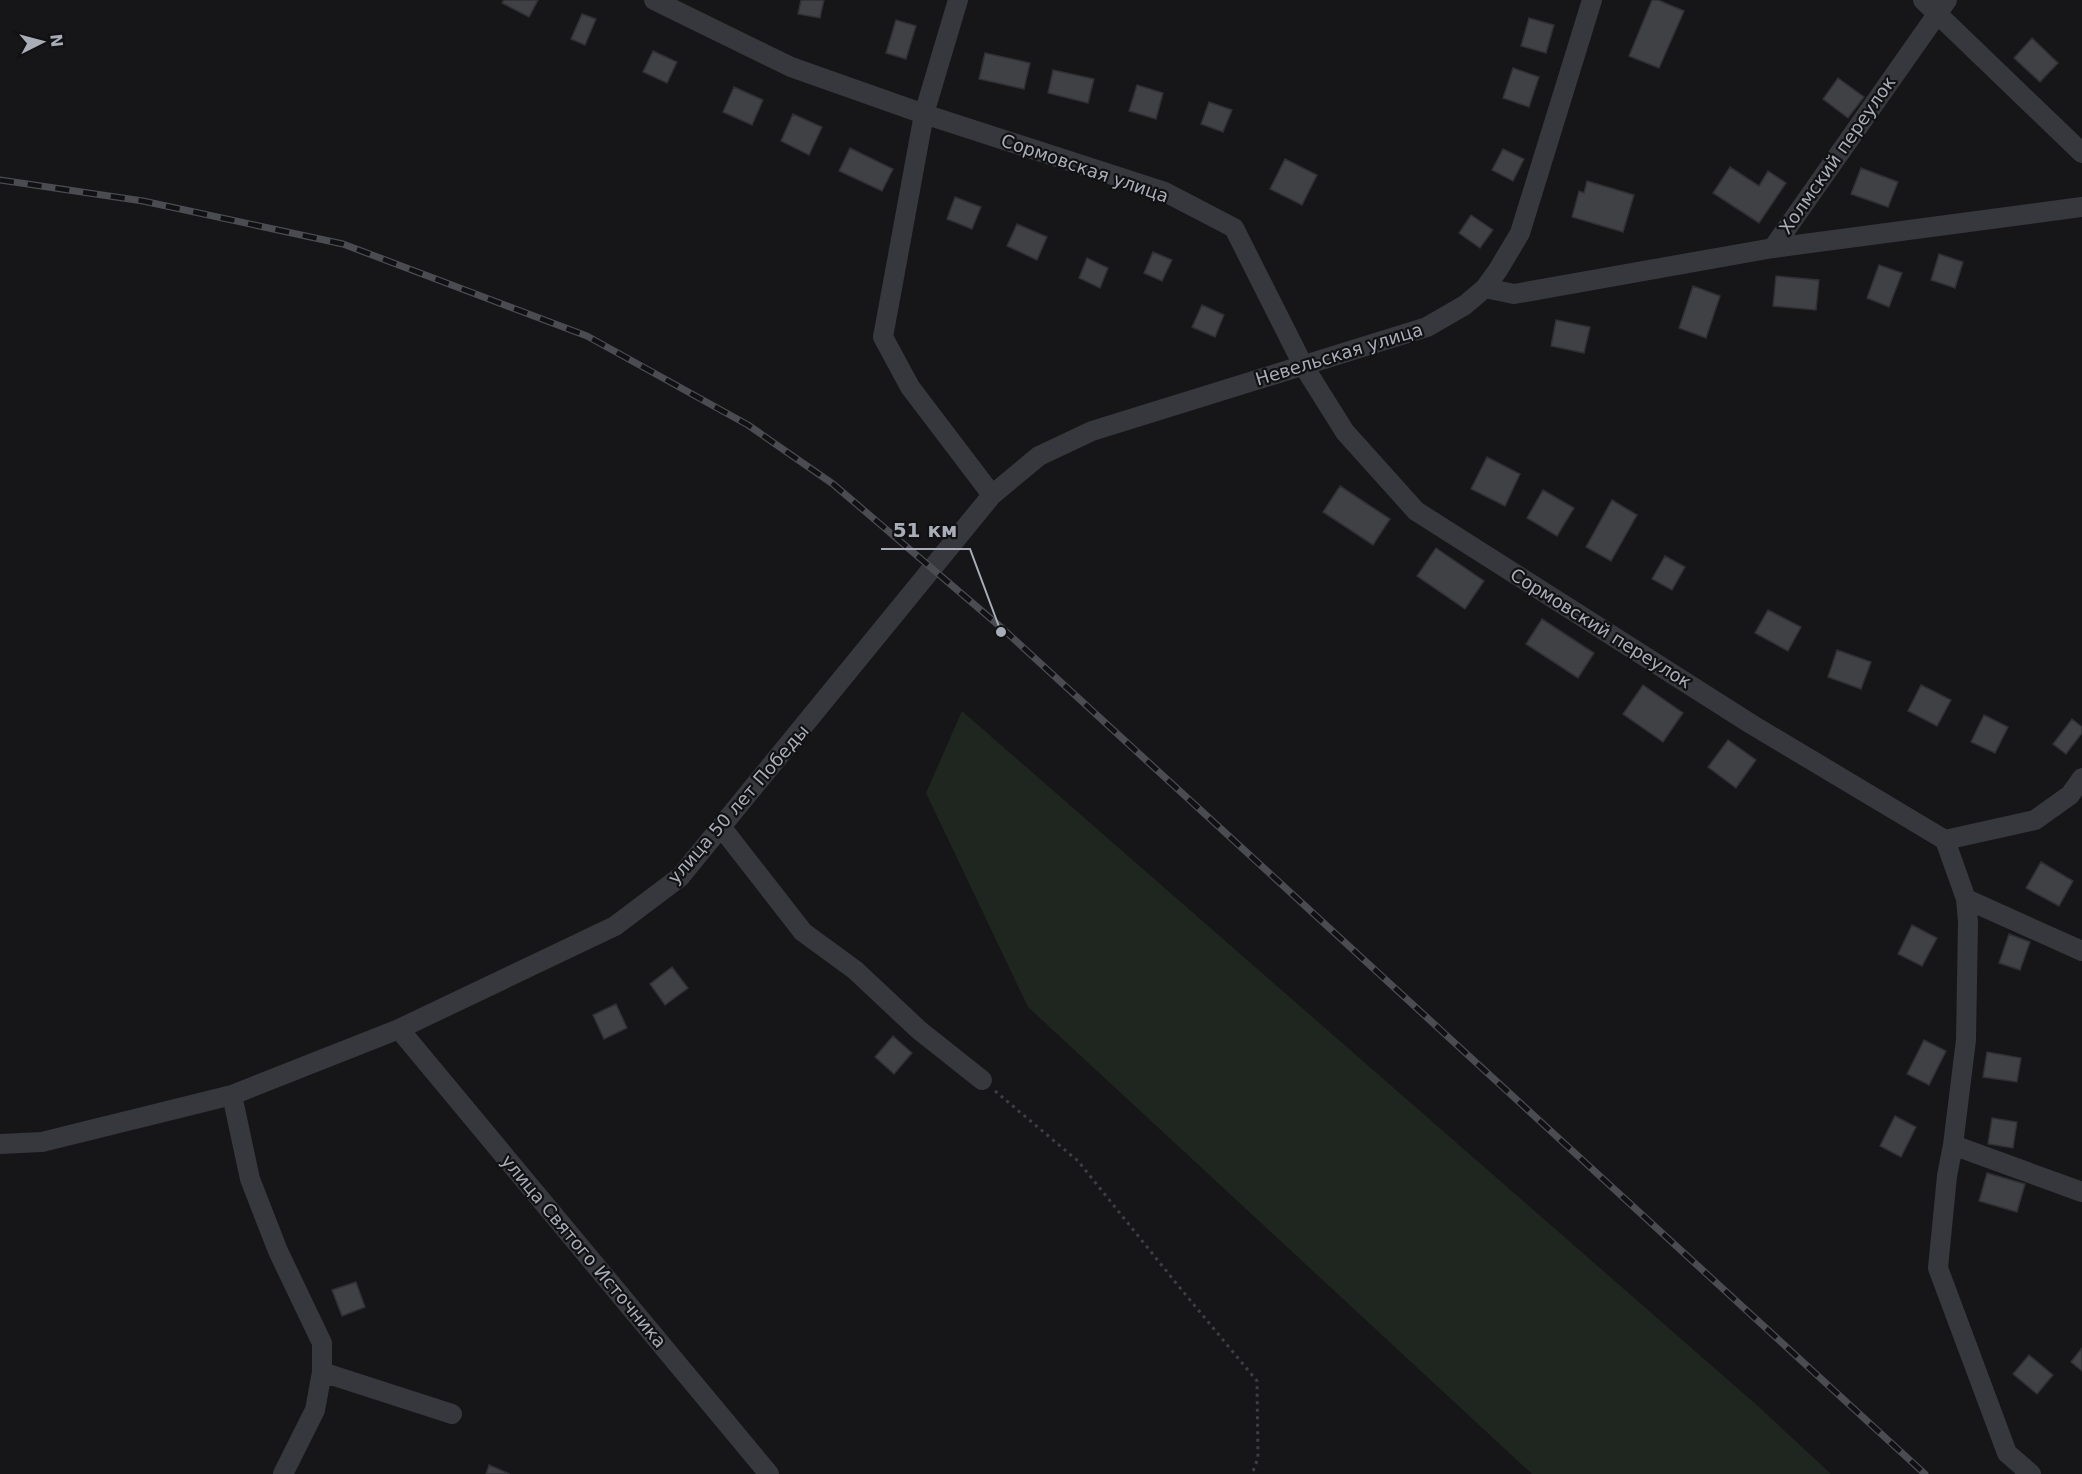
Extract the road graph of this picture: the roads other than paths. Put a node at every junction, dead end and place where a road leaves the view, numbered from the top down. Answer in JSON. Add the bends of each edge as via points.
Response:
{"nodes":[{"id":1,"x":654,"y":0,"type":"edge"},
{"id":2,"x":958,"y":0,"type":"edge"},
{"id":3,"x":1592,"y":0,"type":"edge"},
{"id":4,"x":1936,"y":4,"type":"edge"},
{"id":5,"x":924,"y":114,"type":"junction"},
{"id":6,"x":2082,"y":153,"type":"edge"},
{"id":7,"x":2082,"y":207,"type":"edge"},
{"id":8,"x":1773,"y":248,"type":"junction"},
{"id":9,"x":1485,"y":288,"type":"junction"},
{"id":10,"x":1303,"y":365,"type":"junction"},
{"id":11,"x":992,"y":495,"type":"junction"},
{"id":12,"x":933,"y":568,"type":"joint"},
{"id":13,"x":2082,"y":778,"type":"edge"},
{"id":14,"x":2076,"y":798,"type":"edge"},
{"id":15,"x":722,"y":828,"type":"junction"},
{"id":16,"x":1945,"y":840,"type":"junction"},
{"id":17,"x":1966,"y":899,"type":"junction"},
{"id":18,"x":2082,"y":951,"type":"edge"},
{"id":19,"x":399,"y":1029,"type":"junction"},
{"id":20,"x":982,"y":1080,"type":"road end"},
{"id":21,"x":232,"y":1095,"type":"junction"},
{"id":22,"x":0,"y":1144,"type":"edge"},
{"id":23,"x":1953,"y":1145,"type":"junction"},
{"id":24,"x":2082,"y":1192,"type":"edge"},
{"id":25,"x":322,"y":1371,"type":"junction"},
{"id":26,"x":452,"y":1414,"type":"dead end"},
{"id":27,"x":283,"y":1474,"type":"edge"},
{"id":28,"x":769,"y":1474,"type":"edge"},
{"id":29,"x":2031,"y":1474,"type":"edge"}],
"edges":[{"from":1,"to":5,"type":"street","name":"Сормовская улица","via":[[791,67]]},
{"from":2,"to":5,"type":"street"},
{"from":3,"to":9,"type":"street","name":"Невельская улица","via":[[1520,233]]},
{"from":4,"to":6,"type":"street"},
{"from":4,"to":8,"type":"street","name":"Холмский переулок"},
{"from":5,"to":10,"type":"street","name":"Сормовская улица","via":[[1165,192],[1234,228]]},
{"from":5,"to":11,"type":"street","via":[[883,337],[910,387]]},
{"from":7,"to":8,"type":"street"},
{"from":8,"to":9,"type":"street","name":"Холмский переулок","via":[[1514,294]]},
{"from":9,"to":10,"type":"street","name":"Невельская улица","via":[[1427,327]]},
{"from":10,"to":11,"type":"street","name":"Невельская улица","via":[[1092,431],[1039,456]]},
{"from":10,"to":16,"type":"street","name":"Сормовский переулок","via":[[1345,432],[1416,511],[1751,724]]},
{"from":11,"to":12,"type":"street","name":"Невельская улица"},
{"from":12,"to":15,"type":"street","name":"улица 50 лет Победы"},
{"from":13,"to":14,"type":"street"},
{"from":14,"to":16,"type":"street","via":[[2035,820]]},
{"from":15,"to":19,"type":"street","name":"улица 50 лет Победы","via":[[680,877],[615,926]]},
{"from":15,"to":20,"type":"street","via":[[803,932],[855,970]]},
{"from":16,"to":17,"type":"street"},
{"from":17,"to":18,"type":"street"},
{"from":17,"to":23,"type":"street","via":[[1966,1040]]},
{"from":19,"to":21,"type":"street","name":"улица 50 лет Победы"},
{"from":19,"to":28,"type":"street","name":"улица Святого Источника"},
{"from":21,"to":22,"type":"street","name":"улица 50 лет Победы","via":[[42,1142]]},
{"from":21,"to":25,"type":"street","via":[[250,1179],[278,1251],[322,1342]]},
{"from":23,"to":24,"type":"street"},
{"from":23,"to":29,"type":"street","via":[[1938,1268],[2007,1453]]},
{"from":25,"to":26,"type":"street"},
{"from":25,"to":27,"type":"street","via":[[315,1410]]}]}
